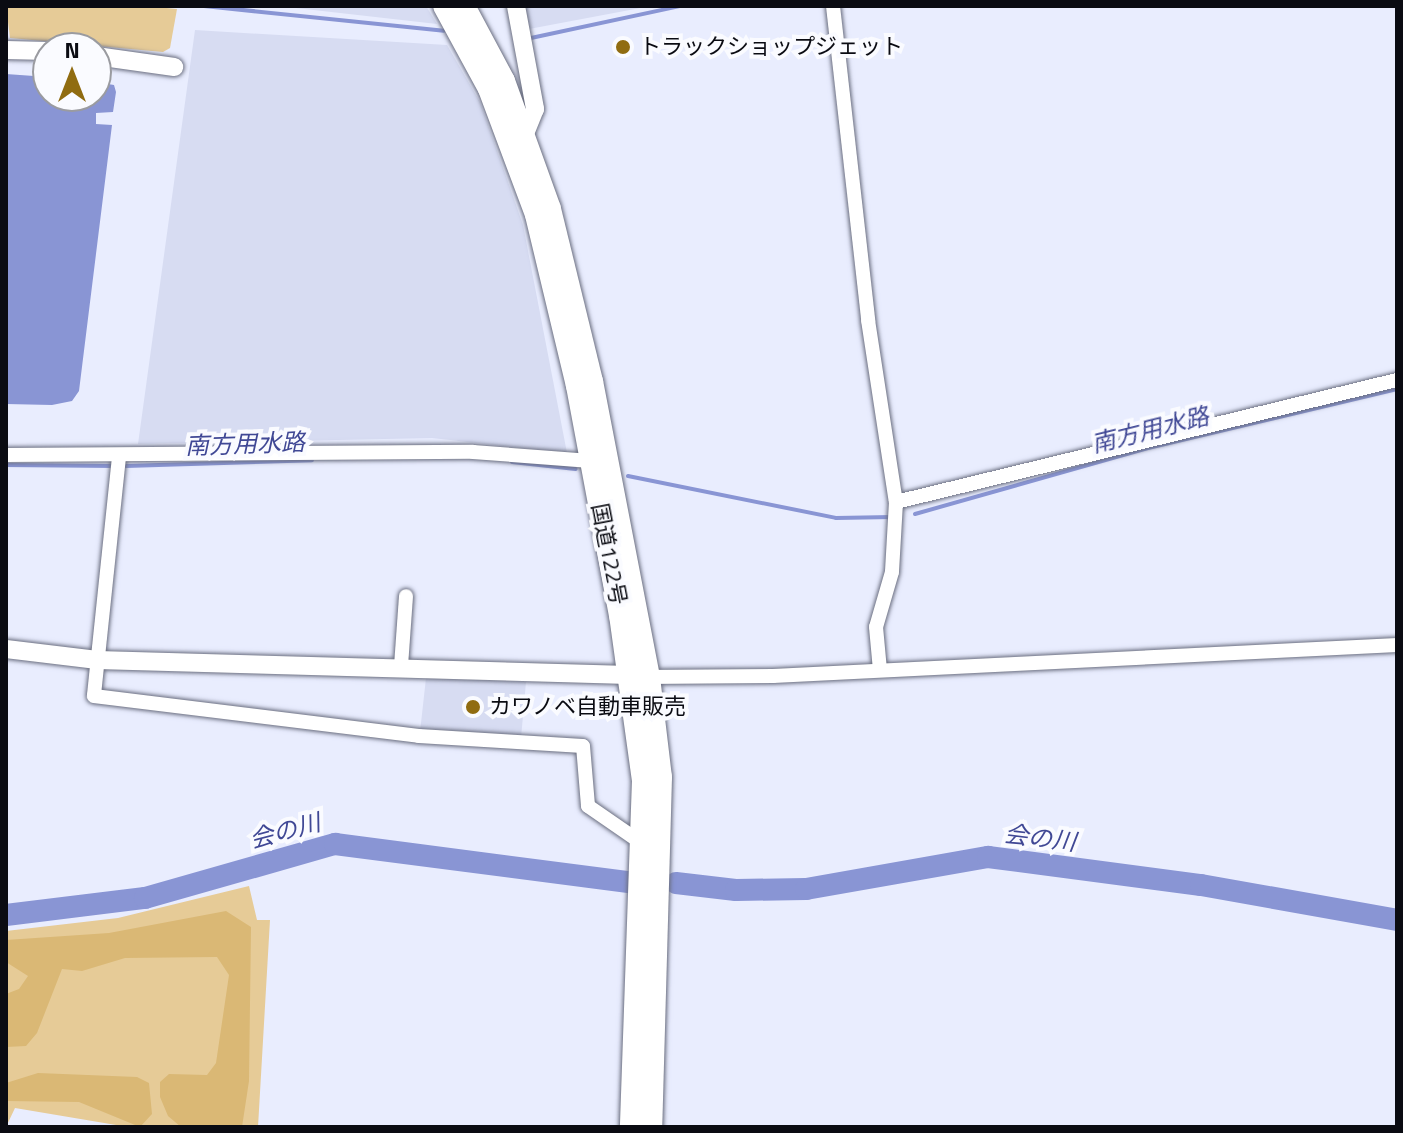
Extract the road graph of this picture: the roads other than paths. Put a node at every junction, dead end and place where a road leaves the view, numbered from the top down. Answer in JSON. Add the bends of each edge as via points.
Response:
{"nodes":[{"id":1,"x":444,"y":6,"type":"edge"},
{"id":2,"x":464,"y":6,"type":"edge"},
{"id":3,"x":516,"y":6,"type":"edge"},
{"id":4,"x":833,"y":6,"type":"edge"},
{"id":5,"x":6,"y":50,"type":"edge"},
{"id":6,"x":32,"y":51,"type":"edge"},
{"id":7,"x":112,"y":58,"type":"edge"},
{"id":8,"x":174,"y":67,"type":"dead end"},
{"id":9,"x":520,"y":144,"type":"junction"},
{"id":10,"x":1397,"y":380,"type":"edge"},
{"id":11,"x":6,"y":455,"type":"edge"},
{"id":12,"x":119,"y":457,"type":"junction"},
{"id":13,"x":591,"y":461,"type":"junction"},
{"id":14,"x":896,"y":502,"type":"junction"},
{"id":15,"x":406,"y":596,"type":"dead end"},
{"id":16,"x":1397,"y":645,"type":"edge"},
{"id":17,"x":6,"y":649,"type":"edge"},
{"id":18,"x":97,"y":660,"type":"junction"},
{"id":19,"x":401,"y":666,"type":"junction"},
{"id":20,"x":880,"y":670,"type":"junction"},
{"id":21,"x":639,"y":676,"type":"junction"},
{"id":22,"x":640,"y":842,"type":"junction"},
{"id":23,"x":631,"y":1127,"type":"edge"},
{"id":24,"x":651,"y":1127,"type":"edge"}],
"edges":[{"from":1,"to":9,"type":"highway","name":"国道122号"},
{"from":2,"to":9,"type":"highway","name":"国道122号","via":[[504,81]]},
{"from":3,"to":9,"type":"street","via":[[535,109]]},
{"from":4,"to":14,"type":"street","via":[[868,320]]},
{"from":5,"to":6,"type":"street"},
{"from":7,"to":8,"type":"street"},
{"from":9,"to":13,"type":"highway","name":"国道122号"},
{"from":9,"to":21,"type":"highway","name":"国道122号","via":[[550,209],[592,381]]},
{"from":10,"to":14,"type":"street"},
{"from":11,"to":12,"type":"street"},
{"from":12,"to":13,"type":"street","via":[[473,452]]},
{"from":12,"to":18,"type":"street"},
{"from":13,"to":21,"type":"highway","name":"国道122号"},
{"from":14,"to":20,"type":"street","via":[[892,572],[876,627]]},
{"from":15,"to":19,"type":"street"},
{"from":16,"to":20,"type":"street"},
{"from":17,"to":18,"type":"street"},
{"from":18,"to":19,"type":"street"},
{"from":18,"to":22,"type":"street","via":[[94,696],[419,736],[583,746],[588,806]]},
{"from":19,"to":21,"type":"street"},
{"from":20,"to":21,"type":"street"},
{"from":21,"to":22,"type":"highway","name":"国道122号"},
{"from":21,"to":24,"type":"highway","name":"国道122号","via":[[661,777]]},
{"from":22,"to":23,"type":"highway","name":"国道122号"}]}
